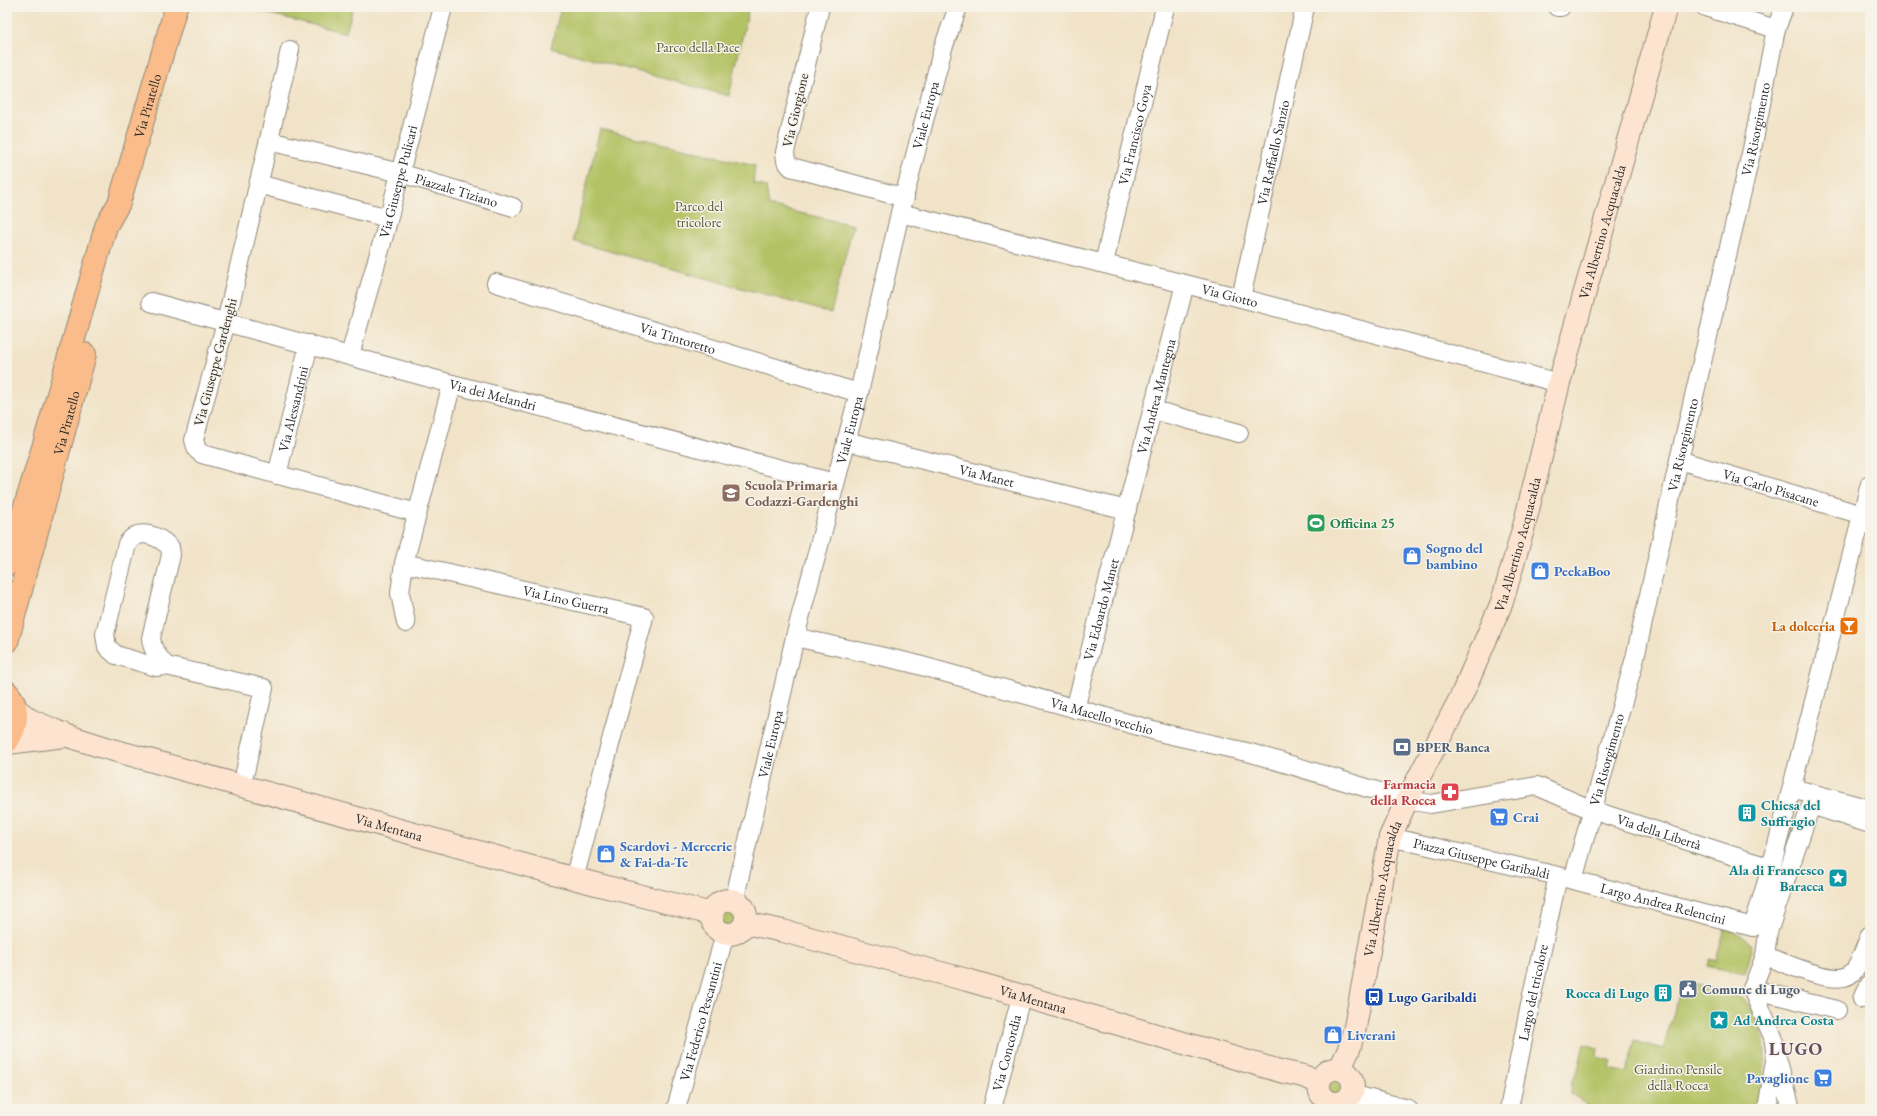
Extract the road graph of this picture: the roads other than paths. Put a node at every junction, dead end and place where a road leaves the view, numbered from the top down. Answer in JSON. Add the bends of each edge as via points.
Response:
{"nodes":[{"id":1,"x":176,"y":7,"type":"edge"},
{"id":2,"x":443,"y":7,"type":"edge"},
{"id":3,"x":820,"y":7,"type":"edge"},
{"id":4,"x":958,"y":7,"type":"edge"},
{"id":5,"x":1165,"y":7,"type":"edge"},
{"id":6,"x":1305,"y":7,"type":"edge"},
{"id":7,"x":1557,"y":7,"type":"edge"},
{"id":8,"x":1561,"y":7,"type":"edge"},
{"id":9,"x":1666,"y":7,"type":"edge"},
{"id":10,"x":1705,"y":7,"type":"edge"},
{"id":11,"x":1784,"y":7,"type":"edge"},
{"id":12,"x":1776,"y":29,"type":"junction"},
{"id":13,"x":290,"y":50,"type":"dead end"},
{"id":14,"x":269,"y":141,"type":"junction"},
{"id":15,"x":400,"y":173,"type":"junction"},
{"id":16,"x":258,"y":184,"type":"junction"},
{"id":17,"x":119,"y":203,"type":"junction"},
{"id":18,"x":902,"y":206,"type":"junction"},
{"id":19,"x":513,"y":207,"type":"dead end"},
{"id":20,"x":388,"y":218,"type":"junction"},
{"id":21,"x":1104,"y":263,"type":"junction"},
{"id":22,"x":496,"y":284,"type":"dead end"},
{"id":23,"x":1186,"y":284,"type":"junction"},
{"id":24,"x":1241,"y":298,"type":"junction"},
{"id":25,"x":151,"y":302,"type":"dead end"},
{"id":26,"x":226,"y":322,"type":"junction"},
{"id":27,"x":309,"y":344,"type":"junction"},
{"id":28,"x":350,"y":355,"type":"junction"},
{"id":29,"x":1559,"y":383,"type":"junction"},
{"id":30,"x":452,"y":384,"type":"junction"},
{"id":31,"x":859,"y":393,"type":"junction"},
{"id":32,"x":1152,"y":410,"type":"junction"},
{"id":33,"x":1239,"y":432,"type":"dead end"},
{"id":34,"x":846,"y":442,"type":"junction"},
{"id":35,"x":1679,"y":460,"type":"junction"},
{"id":36,"x":277,"y":475,"type":"junction"},
{"id":37,"x":835,"y":483,"type":"junction"},
{"id":38,"x":1870,"y":484,"type":"edge"},
{"id":39,"x":1127,"y":510,"type":"junction"},
{"id":40,"x":417,"y":513,"type":"junction"},
{"id":41,"x":1862,"y":515,"type":"junction"},
{"id":42,"x":404,"y":564,"type":"junction"},
{"id":43,"x":7,"y":565,"type":"edge"},
{"id":44,"x":406,"y":623,"type":"dead end"},
{"id":45,"x":795,"y":637,"type":"junction"},
{"id":46,"x":7,"y":642,"type":"edge"},
{"id":47,"x":166,"y":666,"type":"junction"},
{"id":48,"x":11,"y":700,"type":"edge"},
{"id":49,"x":1075,"y":709,"type":"junction"},
{"id":50,"x":68,"y":736,"type":"junction"},
{"id":51,"x":7,"y":743,"type":"edge"},
{"id":52,"x":245,"y":772,"type":"dead end"},
{"id":53,"x":1792,"y":788,"type":"junction"},
{"id":54,"x":1407,"y":800,"type":"junction"},
{"id":55,"x":1870,"y":809,"type":"edge"},
{"id":56,"x":1592,"y":810,"type":"junction"},
{"id":57,"x":1870,"y":824,"type":"edge"},
{"id":58,"x":1390,"y":837,"type":"junction"},
{"id":59,"x":1771,"y":868,"type":"junction"},
{"id":60,"x":1566,"y":878,"type":"junction"},
{"id":61,"x":574,"y":879,"type":"junction"},
{"id":62,"x":734,"y":901,"type":"junction"},
{"id":63,"x":712,"y":914,"type":"junction"},
{"id":64,"x":746,"y":923,"type":"junction"},
{"id":65,"x":1753,"y":927,"type":"junction"},
{"id":66,"x":725,"y":934,"type":"junction"},
{"id":67,"x":1870,"y":935,"type":"edge"},
{"id":68,"x":1765,"y":956,"type":"junction"},
{"id":69,"x":1866,"y":959,"type":"edge"},
{"id":70,"x":1752,"y":989,"type":"junction"},
{"id":71,"x":1021,"y":997,"type":"junction"},
{"id":72,"x":1837,"y":1010,"type":"dead end"},
{"id":73,"x":1776,"y":1055,"type":"junction"},
{"id":74,"x":1340,"y":1069,"type":"junction"},
{"id":75,"x":1318,"y":1082,"type":"junction"},
{"id":76,"x":1341,"y":1102,"type":"edge"},
{"id":77,"x":676,"y":1109,"type":"edge"},
{"id":78,"x":992,"y":1109,"type":"edge"},
{"id":79,"x":1408,"y":1109,"type":"edge"},
{"id":80,"x":1509,"y":1109,"type":"edge"},
{"id":81,"x":1767,"y":1109,"type":"edge"},
{"id":82,"x":1791,"y":1109,"type":"edge"}],
"edges":[{"from":1,"to":17,"type":"main road","name":"Via Piratello"},
{"from":2,"to":15,"type":"street","name":"Via Giuseppe Pulicari"},
{"from":3,"to":18,"type":"street","name":"Via Giorgione","via":[[785,152],[786,161],[791,167]]},
{"from":4,"to":18,"type":"street","name":"Viale Europa","via":[[943,48]]},
{"from":5,"to":21,"type":"street","name":"Via Francisco Goya"},
{"from":6,"to":24,"type":"street","name":"Via Raffaello Sanzio"},
{"from":7,"to":8,"type":"street"},
{"from":9,"to":29,"type":"main road","name":"Via Albertino Acquacalda"},
{"from":10,"to":12,"type":"street"},
{"from":11,"to":12,"type":"street","name":"Via Risorgimento"},
{"from":12,"to":35,"type":"street","name":"Via Risorgimento","via":[[1752,149]]},
{"from":13,"to":14,"type":"street","name":"Via Giuseppe Gardenghi"},
{"from":14,"to":15,"type":"street","name":"Piazzale Tiziano"},
{"from":14,"to":16,"type":"street","name":"Via Giuseppe Gardenghi"},
{"from":15,"to":19,"type":"street","name":"Piazzale Tiziano"},
{"from":15,"to":20,"type":"street","name":"Via Giuseppe Pulicari"},
{"from":16,"to":20,"type":"street"},
{"from":16,"to":26,"type":"street","name":"Via Giuseppe Gardenghi"},
{"from":17,"to":43,"type":"main road","name":"Via Piratello","via":[[104,234]]},
{"from":17,"to":46,"type":"main road","name":"Via Piratello","via":[[120,223]]},
{"from":18,"to":21,"type":"street","name":"Via Giotto"},
{"from":18,"to":31,"type":"street","name":"Viale Europa"},
{"from":20,"to":28,"type":"street","name":"Via Giuseppe Pulicari"},
{"from":21,"to":23,"type":"street","name":"Via Giotto"},
{"from":22,"to":31,"type":"street","name":"Via Tintoretto"},
{"from":23,"to":24,"type":"street","name":"Via Giotto"},
{"from":23,"to":32,"type":"street","name":"Via Andrea Mantegna"},
{"from":24,"to":29,"type":"street","name":"Via Giotto"},
{"from":25,"to":26,"type":"street","name":"Via dei Melandri"},
{"from":26,"to":27,"type":"street","name":"Via dei Melandri"},
{"from":26,"to":36,"type":"street","name":"Via Giuseppe Gardenghi","via":[[194,440],[197,450],[202,454]]},
{"from":27,"to":28,"type":"street","name":"Via dei Melandri"},
{"from":27,"to":36,"type":"street","name":"Via Alessandrini"},
{"from":28,"to":30,"type":"street","name":"Via dei Melandri"},
{"from":29,"to":54,"type":"main road","name":"Via Albertino Acquacalda","via":[[1524,526],[1502,602],[1461,697]]},
{"from":30,"to":37,"type":"street","name":"Via dei Melandri"},
{"from":30,"to":40,"type":"street"},
{"from":31,"to":34,"type":"street","name":"Viale Europa"},
{"from":32,"to":33,"type":"street"},
{"from":32,"to":39,"type":"street","name":"Via Andrea Mantegna"},
{"from":34,"to":37,"type":"street","name":"Viale Europa"},
{"from":34,"to":39,"type":"street","name":"Via Manet"},
{"from":35,"to":41,"type":"street","name":"Via Carlo Pisacane"},
{"from":35,"to":56,"type":"street","name":"Via Risorgimento","via":[[1635,658]]},
{"from":36,"to":40,"type":"street","name":"Via Giuseppe Gardenghi"},
{"from":37,"to":45,"type":"street","name":"Viale Europa"},
{"from":38,"to":41,"type":"street"},
{"from":39,"to":49,"type":"street","name":"Via Edoardo Manet"},
{"from":40,"to":42,"type":"street"},
{"from":41,"to":53,"type":"street"},
{"from":42,"to":44,"type":"street","via":[[400,593]]},
{"from":42,"to":61,"type":"street","name":"Via Lino Guerra","via":[[644,617]]},
{"from":45,"to":49,"type":"street","name":"Via Macello vecchio","via":[[911,663]]},
{"from":45,"to":62,"type":"street","name":"Viale Europa"},
{"from":47,"to":47,"type":"street","via":[[151,646],[151,638],[171,555],[170,547],[157,536],[138,535],[131,538],[127,544],[105,641],[107,647],[116,655],[156,666]]},
{"from":47,"to":52,"type":"street","via":[[264,688]]},
{"from":48,"to":50,"type":"main road","name":"Via Mentana","via":[[30,720]]},
{"from":48,"to":51,"type":"main road","via":[[15,726]]},
{"from":49,"to":54,"type":"street","name":"Via Macello vecchio","via":[[1251,753]]},
{"from":50,"to":51,"type":"main road","name":"Via Mentana"},
{"from":50,"to":61,"type":"main road","name":"Via Mentana"},
{"from":53,"to":55,"type":"street"},
{"from":53,"to":59,"type":"street"},
{"from":54,"to":56,"type":"street","name":"Via della Libertà","via":[[1431,804],[1538,786]]},
{"from":54,"to":58,"type":"main road","name":"Via Albertino Acquacalda"},
{"from":56,"to":59,"type":"street","name":"Via della Libertà"},
{"from":56,"to":60,"type":"street","name":"Via Risorgimento"},
{"from":57,"to":68,"type":"street","via":[[1811,805],[1768,932]]},
{"from":58,"to":60,"type":"street","name":"Piazza Giuseppe Garibaldi"},
{"from":58,"to":74,"type":"main road","name":"Via Albertino Acquacalda","via":[[1355,1027]]},
{"from":59,"to":65,"type":"street"},
{"from":60,"to":65,"type":"street","name":"Largo Andrea Relencini"},
{"from":60,"to":80,"type":"street","name":"Largo del tricolore","via":[[1532,994]]},
{"from":61,"to":63,"type":"main road","name":"Via Mentana"},
{"from":62,"to":63,"type":"main road","via":[[720,902]]},
{"from":62,"to":64,"type":"main road","via":[[744,907]]},
{"from":63,"to":66,"type":"main road","via":[[716,929]]},
{"from":64,"to":66,"type":"main road","via":[[735,934]]},
{"from":64,"to":71,"type":"main road","name":"Via Mentana","via":[[967,980]]},
{"from":65,"to":68,"type":"street"},
{"from":66,"to":77,"type":"street","name":"Via Federico Pescantini"},
{"from":67,"to":69,"type":"street"},
{"from":68,"to":69,"type":"street","via":[[1822,976],[1836,978],[1848,976]]},
{"from":68,"to":70,"type":"street"},
{"from":70,"to":72,"type":"street"},
{"from":70,"to":73,"type":"street","via":[[1773,1037]]},
{"from":71,"to":75,"type":"main road","name":"Via Mentana"},
{"from":71,"to":78,"type":"street","name":"Via Concordia"},
{"from":73,"to":81,"type":"street"},
{"from":73,"to":82,"type":"street"},
{"from":74,"to":75,"type":"main road","via":[[1324,1072]]},
{"from":74,"to":76,"type":"main road","via":[[1352,1079],[1353,1089]]},
{"from":75,"to":76,"type":"main road","via":[[1322,1097],[1331,1102]]},
{"from":76,"to":79,"type":"street"}]}
